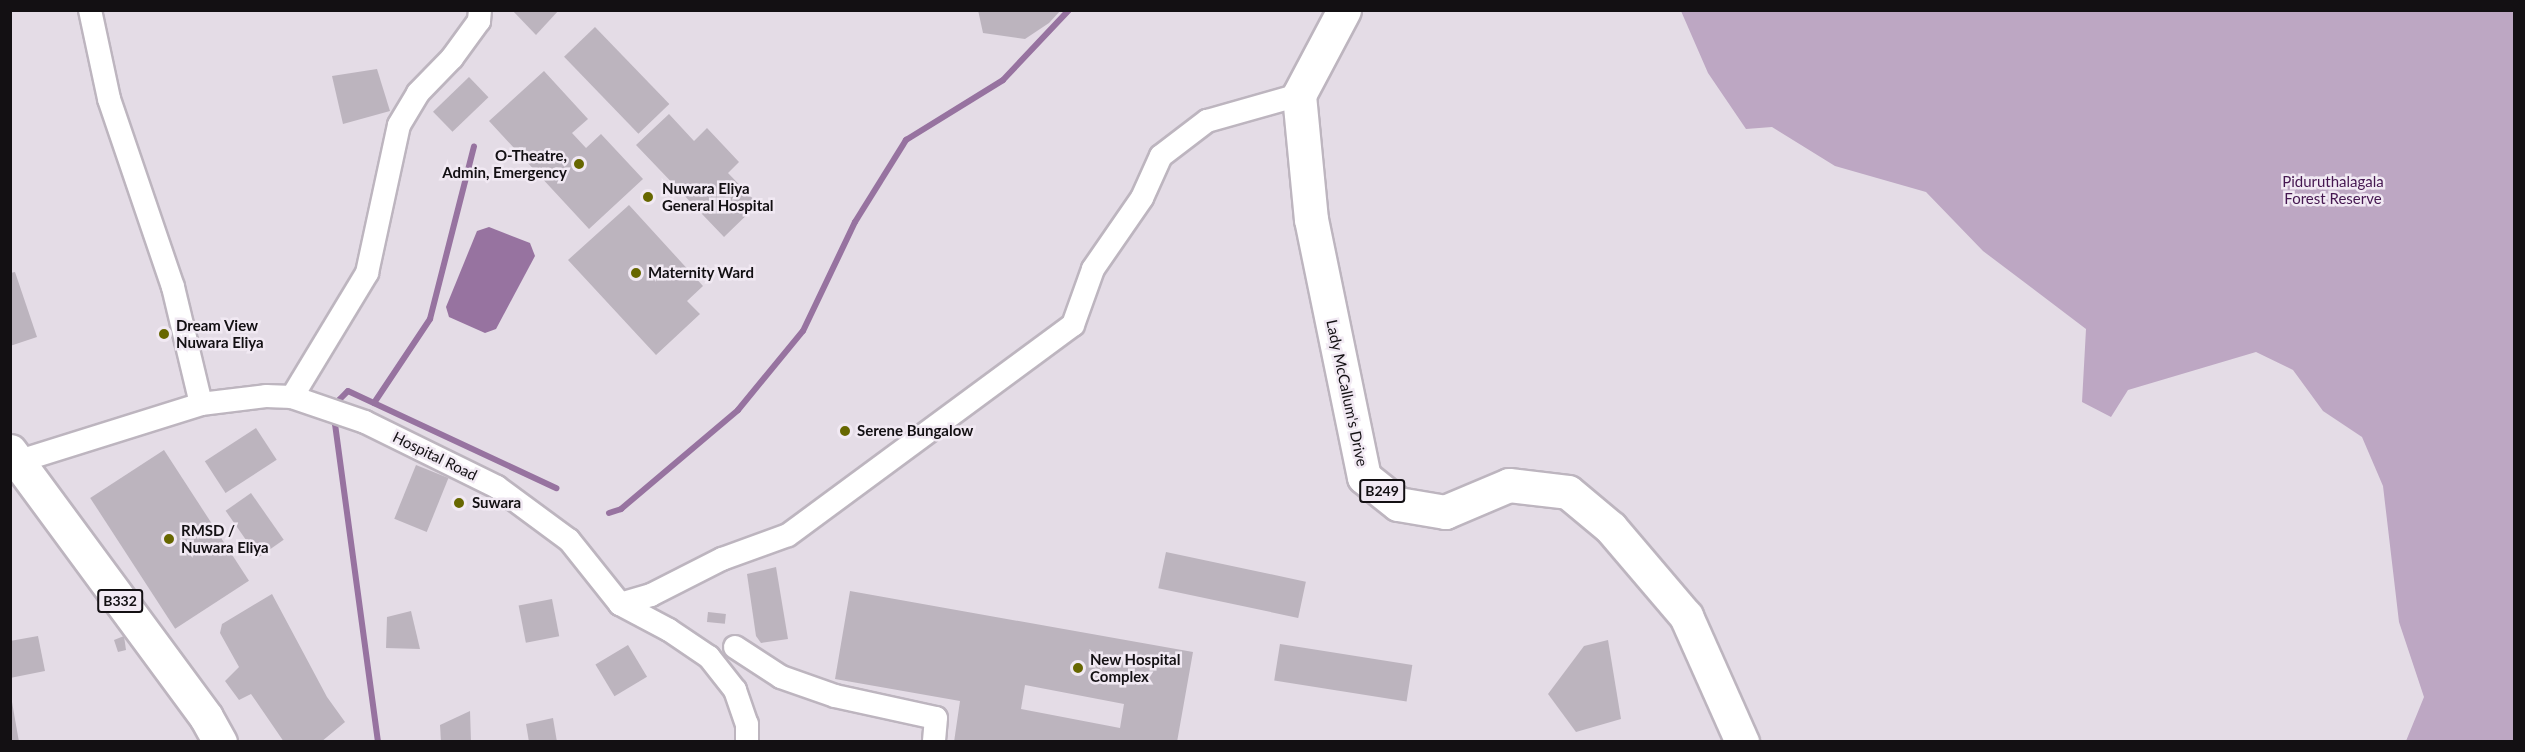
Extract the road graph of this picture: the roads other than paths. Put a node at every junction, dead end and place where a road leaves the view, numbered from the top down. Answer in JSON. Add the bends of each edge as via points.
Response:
{"nodes":[{"id":1,"x":90,"y":10,"type":"edge"},
{"id":2,"x":480,"y":10,"type":"edge"},
{"id":3,"x":1344,"y":10,"type":"edge"},
{"id":4,"x":1299,"y":95,"type":"junction"},
{"id":5,"x":292,"y":398,"type":"junction"},
{"id":6,"x":201,"y":404,"type":"junction"},
{"id":7,"x":13,"y":459,"type":"edge"},
{"id":8,"x":620,"y":604,"type":"junction"},
{"id":9,"x":735,"y":647,"type":"dead end"},
{"id":10,"x":220,"y":741,"type":"edge"},
{"id":11,"x":747,"y":741,"type":"edge"},
{"id":12,"x":934,"y":741,"type":"edge"},
{"id":13,"x":1742,"y":741,"type":"edge"}],
"edges":[{"from":1,"to":6,"type":"street","via":[[109,99],[173,287]]},
{"from":2,"to":5,"type":"street","via":[[479,21],[452,58],[418,93],[399,125],[367,273]]},
{"from":3,"to":4,"type":"main road"},
{"from":4,"to":8,"type":"street","via":[[1207,121],[1161,156],[1142,198],[1093,269],[1073,325],[788,535],[722,560],[651,595]]},
{"from":4,"to":13,"type":"main road","name":"Lady McCallum's Drive","number":"B249","via":[[1311,219],[1364,477],[1398,504],[1444,512],[1509,485],[1568,492],[1611,528],[1686,616]]},
{"from":5,"to":6,"type":"street","name":"Hospital Road","via":[[266,396]]},
{"from":5,"to":8,"type":"street","name":"Hospital Road","via":[[365,422],[497,487],[569,540]]},
{"from":6,"to":7,"type":"street","name":"Hospital Road"},
{"from":7,"to":10,"type":"main road","number":"B332"},
{"from":8,"to":11,"type":"street","name":"Hospital Road","via":[[709,657],[735,690],[747,724]]},
{"from":9,"to":12,"type":"street","via":[[781,677],[835,696],[936,718]]}]}
